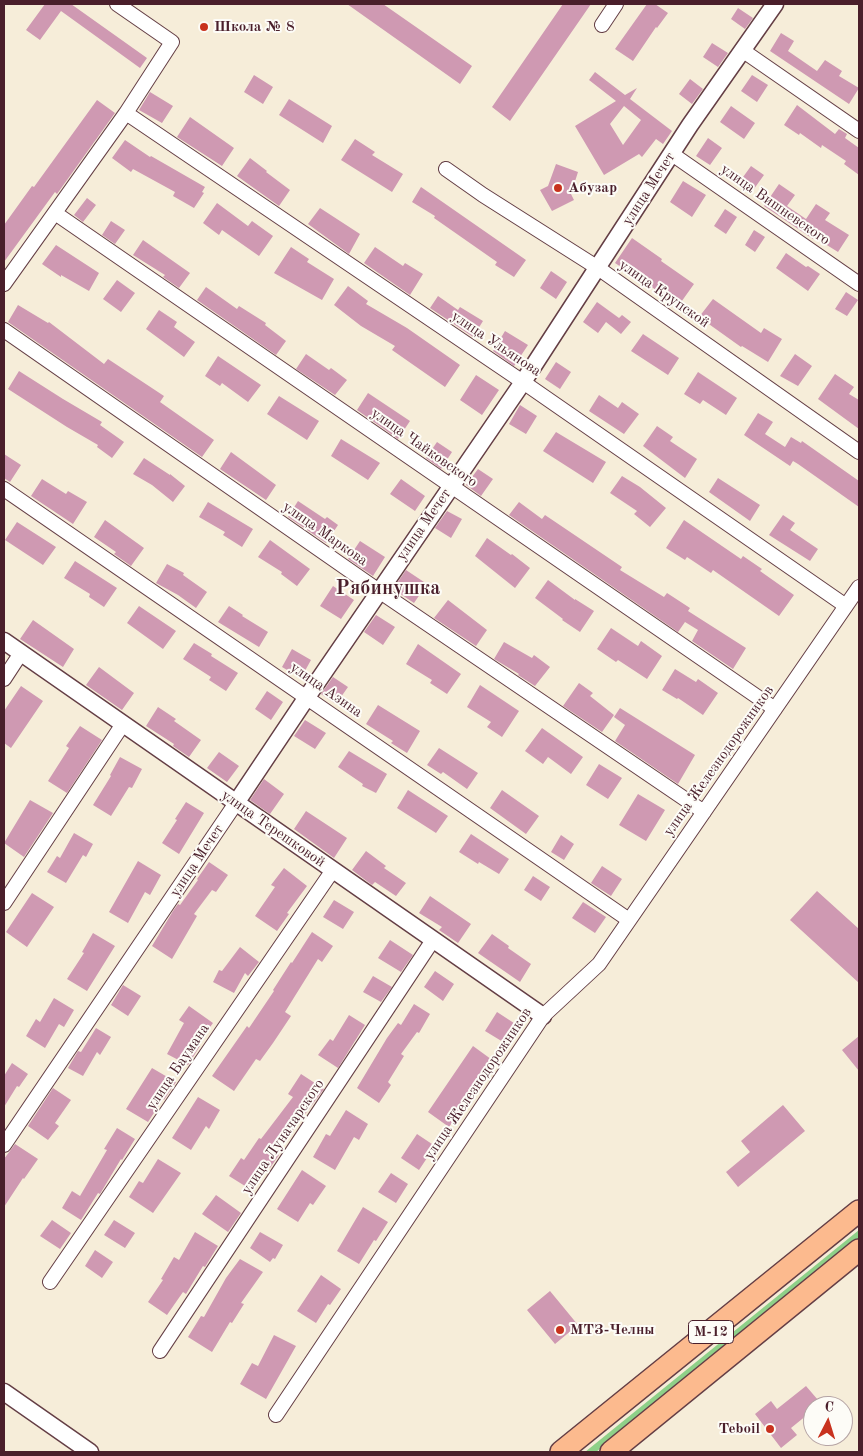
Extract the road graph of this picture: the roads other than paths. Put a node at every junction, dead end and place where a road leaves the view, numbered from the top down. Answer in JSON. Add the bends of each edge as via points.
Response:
{"nodes":[{"id":1,"x":117,"y":4,"type":"edge"},
{"id":2,"x":616,"y":4,"type":"edge"},
{"id":3,"x":775,"y":4,"type":"edge"},
{"id":4,"x":602,"y":25,"type":"dead end"},
{"id":5,"x":742,"y":50,"type":"junction"},
{"id":6,"x":126,"y":113,"type":"junction"},
{"id":7,"x":859,"y":131,"type":"edge"},
{"id":8,"x":672,"y":154,"type":"junction"},
{"id":9,"x":446,"y":169,"type":"dead end"},
{"id":10,"x":55,"y":213,"type":"junction"},
{"id":11,"x":598,"y":268,"type":"junction"},
{"id":12,"x":4,"y":284,"type":"edge"},
{"id":13,"x":859,"y":284,"type":"edge"},
{"id":14,"x":4,"y":330,"type":"edge"},
{"id":15,"x":523,"y":382,"type":"junction"},
{"id":16,"x":859,"y":452,"type":"edge"},
{"id":17,"x":451,"y":487,"type":"junction"},
{"id":18,"x":4,"y":489,"type":"edge"},
{"id":19,"x":859,"y":587,"type":"edge"},
{"id":20,"x":379,"y":591,"type":"junction"},
{"id":21,"x":846,"y":606,"type":"junction"},
{"id":22,"x":4,"y":641,"type":"edge"},
{"id":23,"x":21,"y":653,"type":"junction"},
{"id":24,"x":4,"y":679,"type":"edge"},
{"id":25,"x":307,"y":697,"type":"junction"},
{"id":26,"x":775,"y":709,"type":"junction"},
{"id":27,"x":123,"y":724,"type":"junction"},
{"id":28,"x":236,"y":803,"type":"junction"},
{"id":29,"x":704,"y":812,"type":"junction"},
{"id":30,"x":333,"y":870,"type":"junction"},
{"id":31,"x":4,"y":903,"type":"edge"},
{"id":32,"x":629,"y":920,"type":"junction"},
{"id":33,"x":433,"y":940,"type":"junction"},
{"id":34,"x":542,"y":1016,"type":"junction"},
{"id":35,"x":4,"y":1145,"type":"edge"},
{"id":36,"x":859,"y":1211,"type":"edge"},
{"id":37,"x":859,"y":1250,"type":"edge"},
{"id":38,"x":50,"y":1282,"type":"dead end"},
{"id":39,"x":160,"y":1352,"type":"dead end"},
{"id":40,"x":4,"y":1392,"type":"edge"},
{"id":41,"x":276,"y":1415,"type":"dead end"},
{"id":42,"x":90,"y":1452,"type":"edge"},
{"id":43,"x":561,"y":1452,"type":"edge"},
{"id":44,"x":611,"y":1452,"type":"edge"}],
"edges":[{"from":1,"to":6,"type":"street","via":[[172,42]]},
{"from":2,"to":4,"type":"street"},
{"from":3,"to":5,"type":"street","name":"улица Мечет"},
{"from":5,"to":7,"type":"street"},
{"from":5,"to":8,"type":"street","name":"улица Мечет"},
{"from":6,"to":10,"type":"street"},
{"from":6,"to":15,"type":"street","name":"улица Ульянова"},
{"from":8,"to":11,"type":"street","name":"улица Мечет"},
{"from":8,"to":13,"type":"street","name":"улица Вишневского"},
{"from":9,"to":11,"type":"street","name":"улица Крупской"},
{"from":10,"to":12,"type":"street"},
{"from":10,"to":17,"type":"street","name":"улица Чайковского"},
{"from":11,"to":15,"type":"street","name":"улица Мечет"},
{"from":11,"to":16,"type":"street","name":"улица Крупской"},
{"from":14,"to":20,"type":"street","name":"улица Маркова"},
{"from":15,"to":17,"type":"street","name":"улица Мечет"},
{"from":15,"to":21,"type":"street","name":"улица Ульянова"},
{"from":17,"to":20,"type":"street","name":"улица Мечет"},
{"from":17,"to":26,"type":"street","name":"улица Чайковского"},
{"from":18,"to":25,"type":"street","name":"улица Азина"},
{"from":19,"to":21,"type":"street","name":"улица Железнодорожников"},
{"from":20,"to":25,"type":"street","name":"улица Мечет"},
{"from":20,"to":29,"type":"street","name":"улица Маркова"},
{"from":21,"to":26,"type":"street","name":"улица Железнодорожников"},
{"from":22,"to":23,"type":"street","name":"улица Терешковой"},
{"from":23,"to":24,"type":"street"},
{"from":23,"to":27,"type":"street","name":"улица Терешковой"},
{"from":25,"to":28,"type":"street","name":"улица Мечет"},
{"from":25,"to":32,"type":"street","name":"улица Азина"},
{"from":26,"to":29,"type":"street","name":"улица Железнодорожников"},
{"from":27,"to":28,"type":"street","name":"улица Терешковой"},
{"from":27,"to":31,"type":"street"},
{"from":28,"to":30,"type":"street","name":"улица Терешковой"},
{"from":28,"to":35,"type":"street","name":"улица Мечет"},
{"from":29,"to":32,"type":"street","name":"улица Железнодорожников"},
{"from":30,"to":33,"type":"street","name":"улица Терешковой"},
{"from":30,"to":38,"type":"street","name":"улица Баумана"},
{"from":32,"to":34,"type":"street","name":"улица Железнодорожников","via":[[599,964]]},
{"from":33,"to":34,"type":"street","name":"улица Терешковой"},
{"from":33,"to":39,"type":"street","name":"улица Луначарского"},
{"from":34,"to":41,"type":"street","name":"улица Железнодорожников"},
{"from":36,"to":43,"type":"main road","number":"М-12"},
{"from":37,"to":44,"type":"main road","number":"М-12"},
{"from":40,"to":42,"type":"street"}]}
